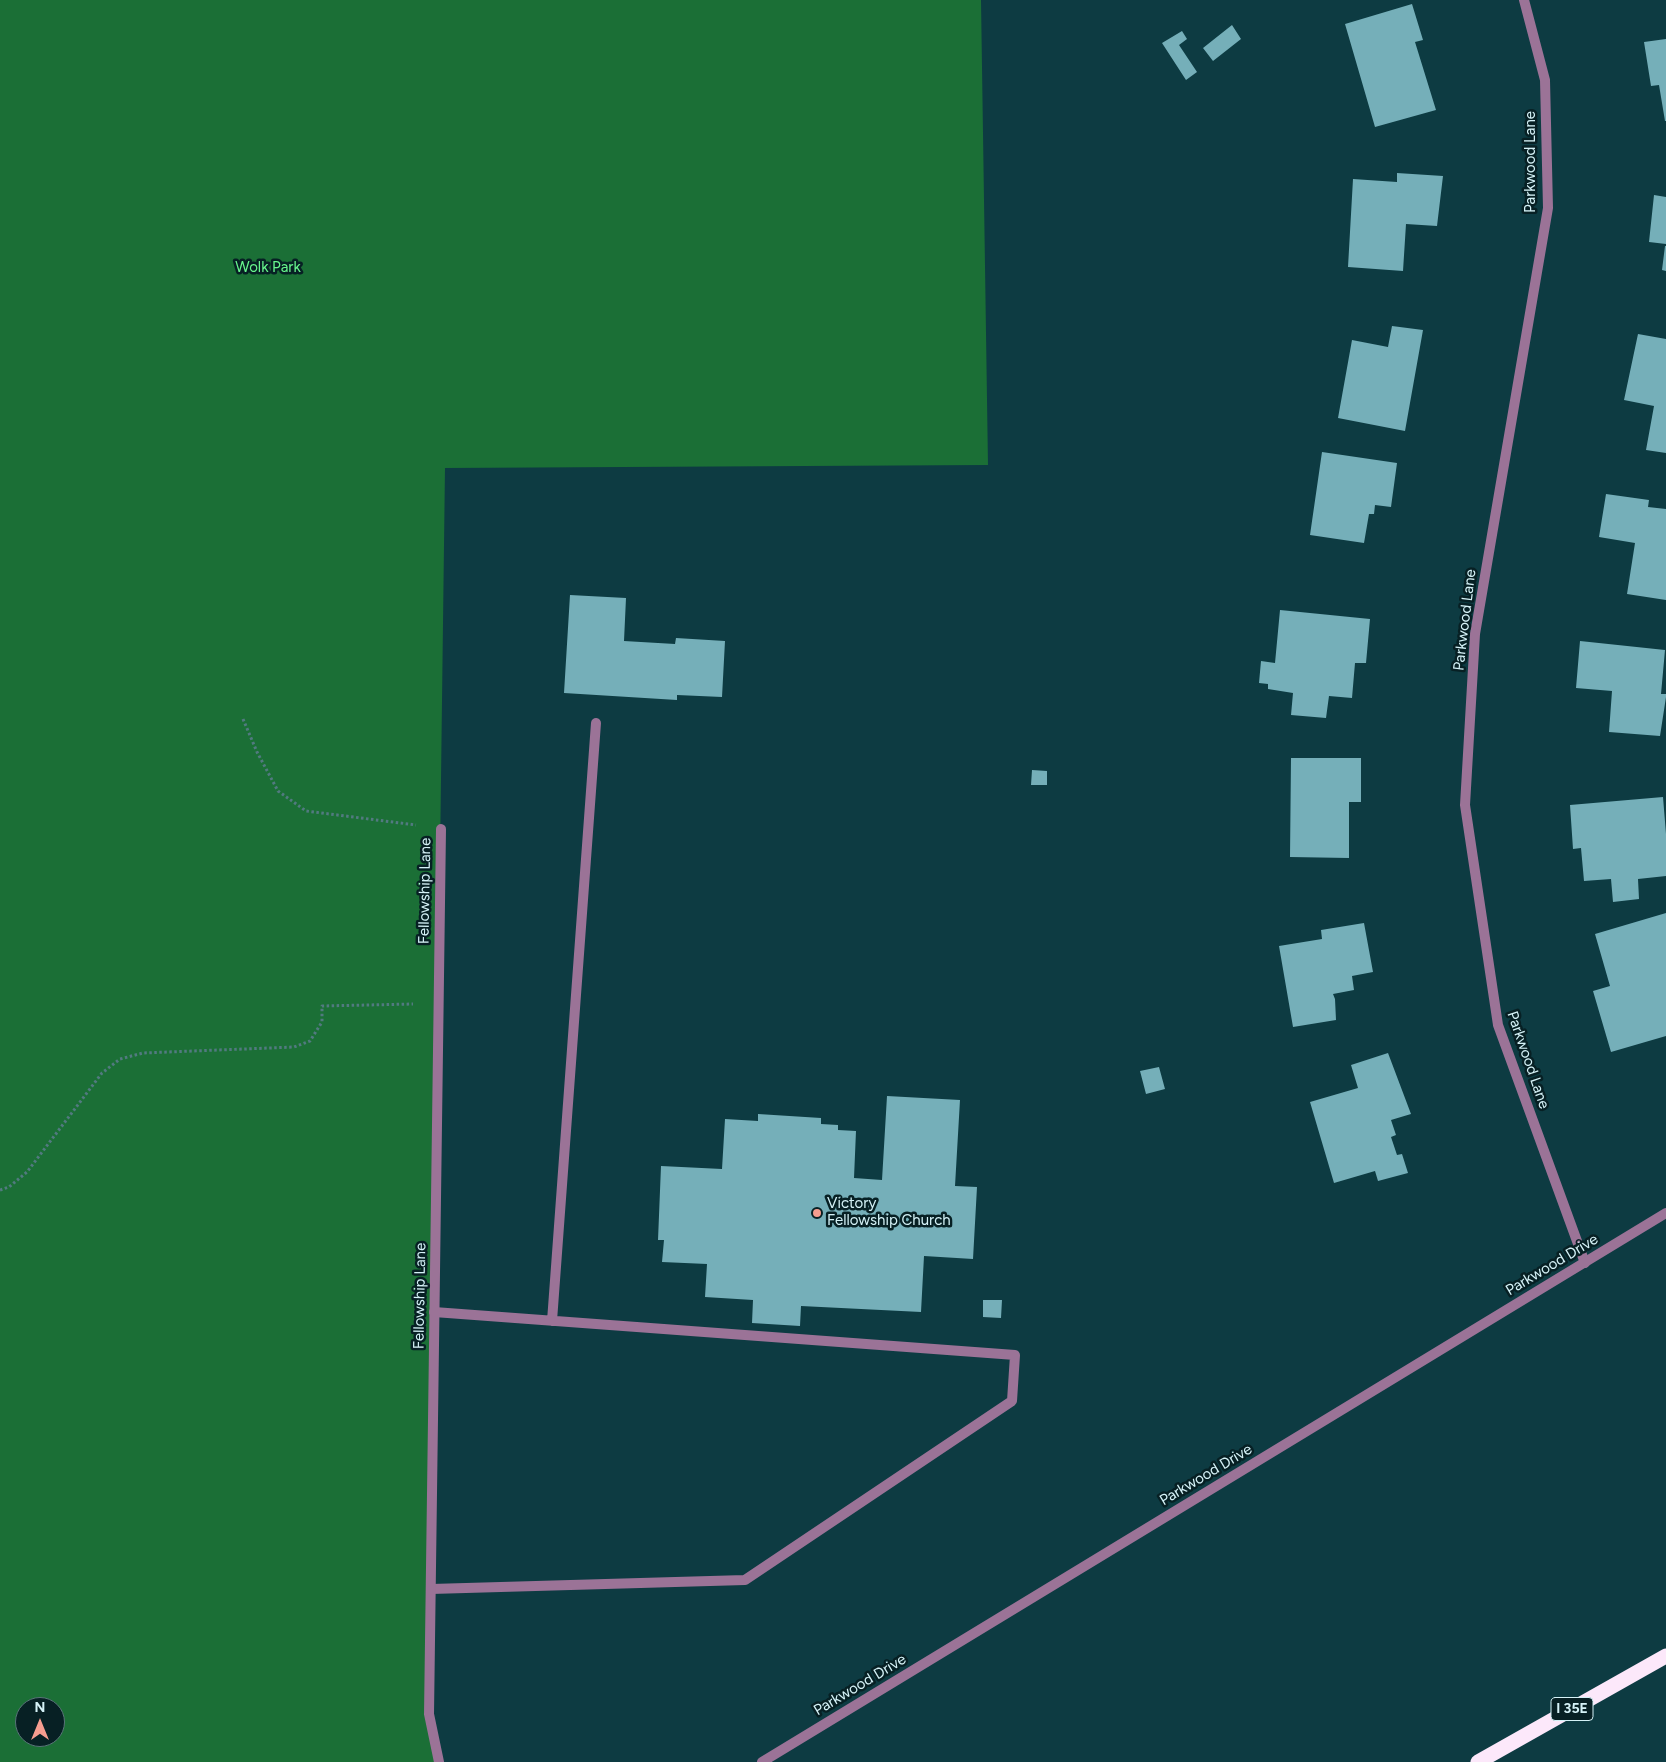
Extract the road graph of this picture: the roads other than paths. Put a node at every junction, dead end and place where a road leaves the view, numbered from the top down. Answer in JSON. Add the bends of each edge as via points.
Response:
{"nodes":[{"id":1,"x":1524,"y":0,"type":"edge"},
{"id":2,"x":596,"y":723,"type":"dead end"},
{"id":3,"x":441,"y":829,"type":"road end"},
{"id":4,"x":1666,"y":1213,"type":"edge"},
{"id":5,"x":1585,"y":1263,"type":"junction"},
{"id":6,"x":434,"y":1312,"type":"junction"},
{"id":7,"x":552,"y":1321,"type":"junction"},
{"id":8,"x":431,"y":1589,"type":"junction"},
{"id":9,"x":1666,"y":1656,"type":"edge"},
{"id":10,"x":439,"y":1762,"type":"edge"},
{"id":11,"x":762,"y":1762,"type":"edge"},
{"id":12,"x":1478,"y":1762,"type":"edge"}],
"edges":[{"from":1,"to":5,"type":"street","name":"Parkwood Lane","via":[[1545,80],[1548,208],[1475,634],[1465,805],[1498,1025]]},
{"from":2,"to":7,"type":"street"},
{"from":3,"to":6,"type":"street","name":"Fellowship Lane"},
{"from":4,"to":5,"type":"street","name":"Parkwood Drive"},
{"from":5,"to":11,"type":"street","name":"Parkwood Drive"},
{"from":6,"to":7,"type":"street"},
{"from":6,"to":8,"type":"street","name":"Fellowship Lane"},
{"from":7,"to":8,"type":"street","via":[[1015,1355],[1012,1401],[745,1580]]},
{"from":8,"to":10,"type":"street","name":"Fellowship Lane","via":[[429,1714]]},
{"from":9,"to":12,"type":"highway","number":"I 35E"}]}
